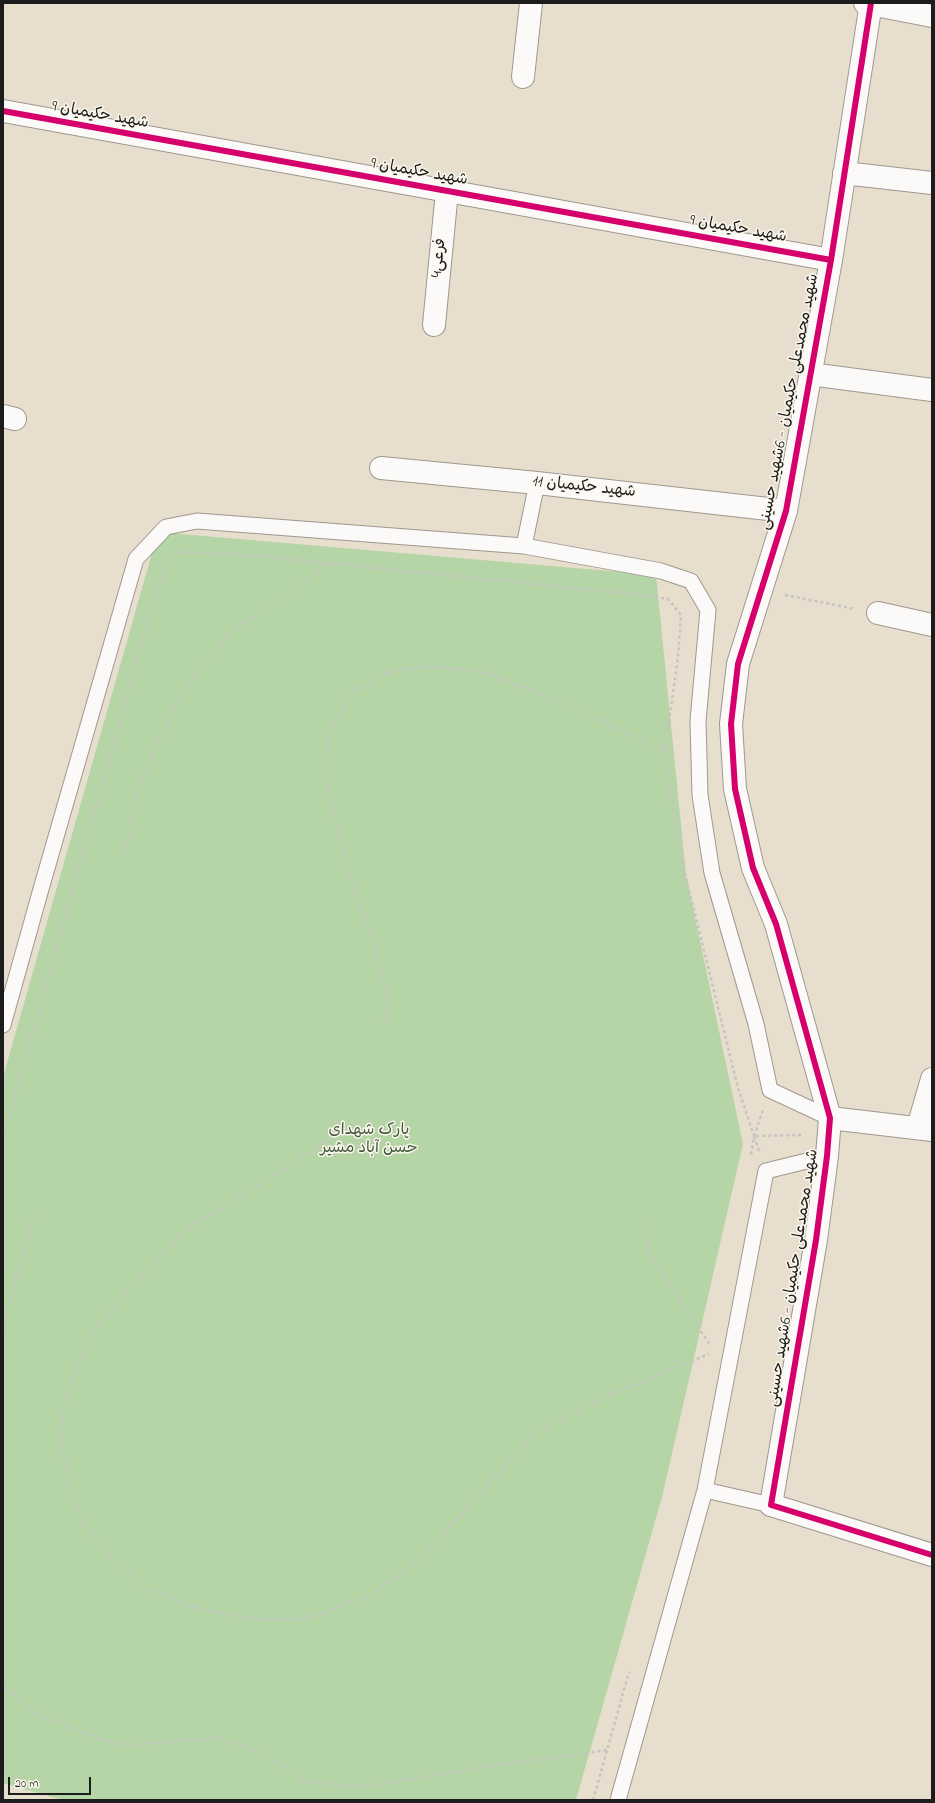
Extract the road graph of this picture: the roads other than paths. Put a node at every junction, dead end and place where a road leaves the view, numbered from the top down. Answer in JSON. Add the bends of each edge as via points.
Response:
{"nodes":[{"id":1,"x":531,"y":3,"type":"edge"},
{"id":2,"x":869,"y":3,"type":"edge"},
{"id":3,"x":932,"y":16,"type":"edge"},
{"id":4,"x":523,"y":77,"type":"dead end"},
{"id":5,"x":3,"y":111,"type":"edge"},
{"id":6,"x":844,"y":173,"type":"junction"},
{"id":7,"x":932,"y":183,"type":"edge"},
{"id":8,"x":447,"y":191,"type":"junction"},
{"id":9,"x":831,"y":260,"type":"junction"},
{"id":10,"x":434,"y":325,"type":"dead end"},
{"id":11,"x":810,"y":374,"type":"junction"},
{"id":12,"x":932,"y":390,"type":"edge"},
{"id":13,"x":381,"y":468,"type":"dead end"},
{"id":14,"x":537,"y":483,"type":"junction"},
{"id":15,"x":786,"y":511,"type":"junction"},
{"id":16,"x":524,"y":546,"type":"junction"},
{"id":17,"x":878,"y":613,"type":"road end"},
{"id":18,"x":932,"y":625,"type":"edge"},
{"id":19,"x":3,"y":1025,"type":"edge"},
{"id":20,"x":932,"y":1079,"type":"edge"},
{"id":21,"x":829,"y":1126,"type":"junction"},
{"id":22,"x":925,"y":1129,"type":"edge"},
{"id":23,"x":827,"y":1156,"type":"junction"},
{"id":24,"x":705,"y":1490,"type":"junction"},
{"id":25,"x":771,"y":1505,"type":"junction"},
{"id":26,"x":932,"y":1555,"type":"edge"},
{"id":27,"x":618,"y":1800,"type":"edge"}],
"edges":[{"from":1,"to":4,"type":"street"},
{"from":2,"to":3,"type":"street"},
{"from":2,"to":6,"type":"street","name":"شهید محمدعلی حکیمیان - 6شهید حسینی"},
{"from":5,"to":8,"type":"street","name":"شهید حکیمیان 9"},
{"from":6,"to":7,"type":"street"},
{"from":6,"to":9,"type":"street","name":"شهید محمدعلی حکیمیان - 6شهید حسینی"},
{"from":8,"to":9,"type":"street","name":"شهید حکیمیان 9"},
{"from":8,"to":10,"type":"street","name":"فرعی4"},
{"from":9,"to":11,"type":"street","name":"شهید محمدعلی حکیمیان - 6شهید حسینی"},
{"from":11,"to":12,"type":"street"},
{"from":11,"to":15,"type":"street","name":"شهید محمدعلی حکیمیان - 6شهید حسینی"},
{"from":13,"to":14,"type":"street","name":"شهید حکیمیان 11"},
{"from":14,"to":15,"type":"street","name":"شهید حکیمیان 11"},
{"from":14,"to":16,"type":"lane"},
{"from":15,"to":21,"type":"street","name":"شهید محمدعلی حکیمیان - 6شهید حسینی","via":[[738,664],[731,724],[735,788],[753,868],[776,924]]},
{"from":16,"to":19,"type":"lane","via":[[197,521],[166,527],[136,559]]},
{"from":16,"to":21,"type":"lane","via":[[661,571],[691,581],[708,610],[698,721],[700,795],[712,873],[756,1024],[770,1090]]},
{"from":17,"to":18,"type":"street"},
{"from":20,"to":22,"type":"street"},
{"from":21,"to":22,"type":"street"},
{"from":21,"to":23,"type":"street","name":"شهید محمدعلی حکیمیان - 6شهید حسینی"},
{"from":23,"to":24,"type":"lane","via":[[766,1170]]},
{"from":23,"to":25,"type":"street","name":"شهید محمدعلی حکیمیان - 6شهید حسینی","via":[[816,1240]]},
{"from":24,"to":25,"type":"lane"},
{"from":24,"to":27,"type":"lane"},
{"from":25,"to":26,"type":"street"}]}
